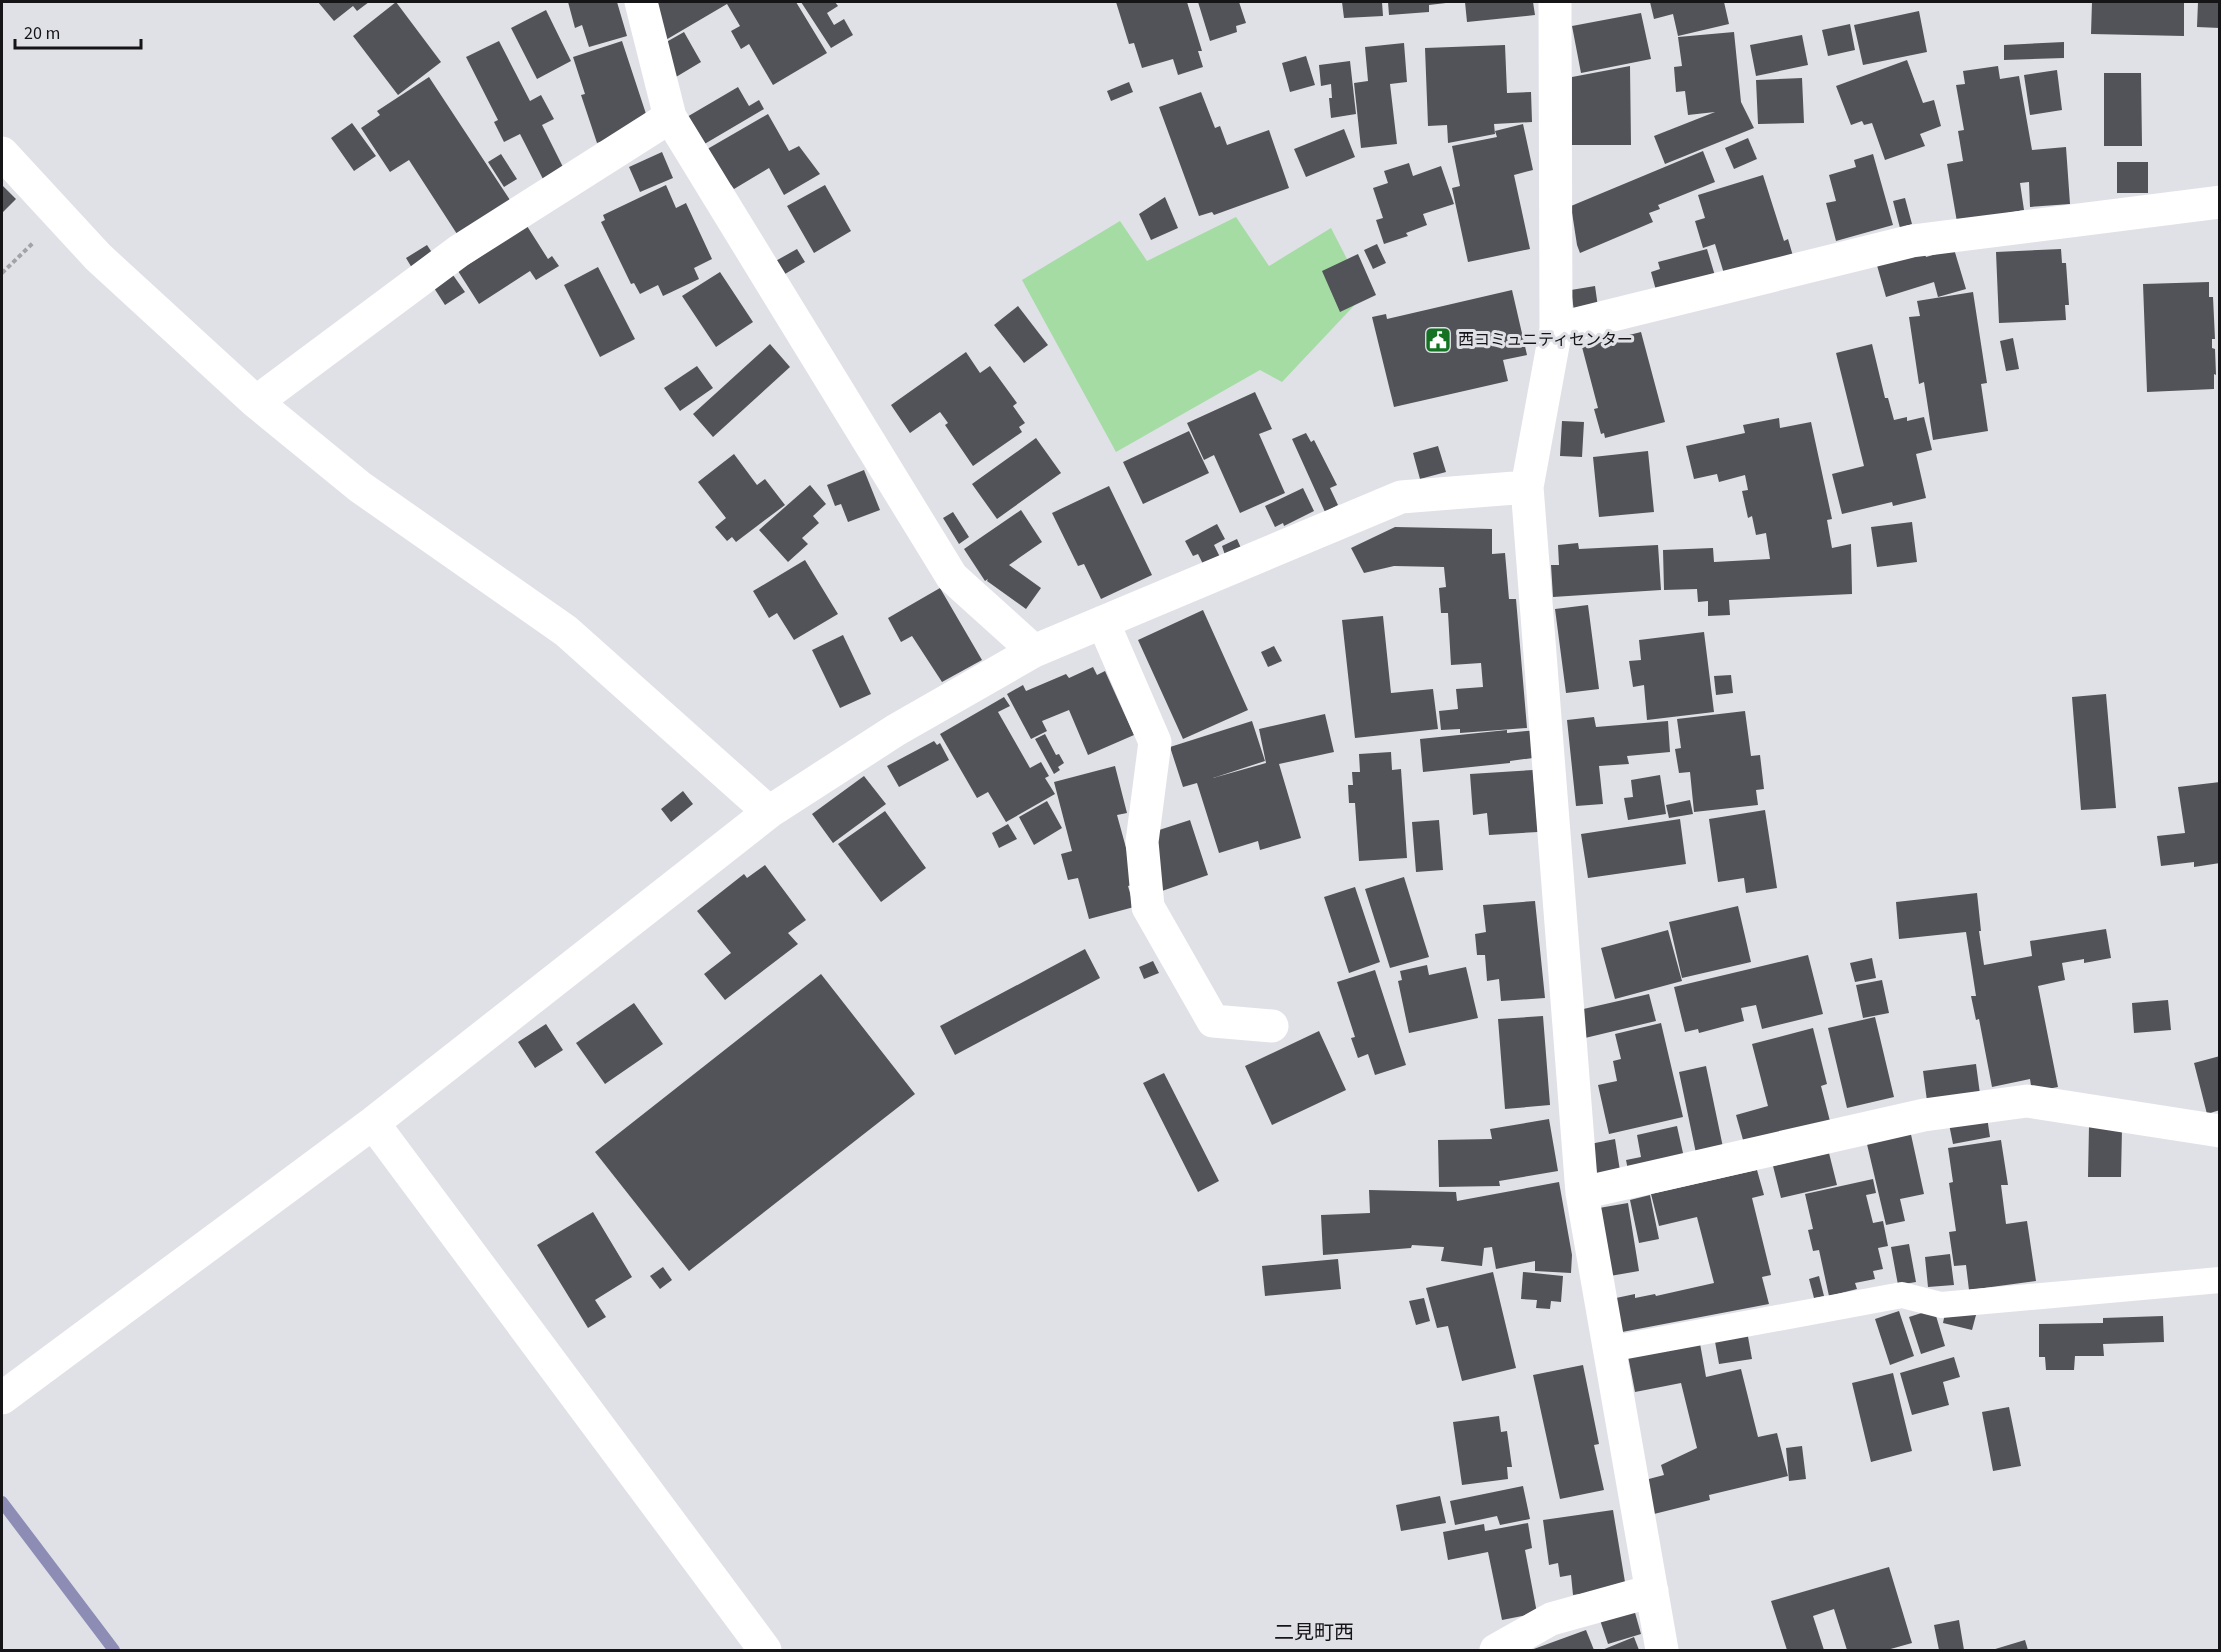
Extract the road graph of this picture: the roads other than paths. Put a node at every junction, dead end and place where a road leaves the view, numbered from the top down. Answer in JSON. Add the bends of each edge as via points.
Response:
{"nodes":[{"id":1,"x":641,"y":2,"type":"edge"},
{"id":2,"x":1555,"y":2,"type":"edge"},
{"id":3,"x":670,"y":117,"type":"junction"},
{"id":4,"x":2,"y":153,"type":"edge"},
{"id":5,"x":2220,"y":202,"type":"edge"},
{"id":6,"x":1556,"y":329,"type":"junction"},
{"id":7,"x":256,"y":402,"type":"junction"},
{"id":8,"x":1527,"y":487,"type":"junction"},
{"id":9,"x":1103,"y":622,"type":"junction"},
{"id":10,"x":1034,"y":651,"type":"junction"},
{"id":11,"x":769,"y":812,"type":"junction"},
{"id":12,"x":1272,"y":1026,"type":"dead end"},
{"id":13,"x":373,"y":1124,"type":"junction"},
{"id":14,"x":2220,"y":1131,"type":"edge"},
{"id":15,"x":1582,"y":1193,"type":"junction"},
{"id":16,"x":2220,"y":1280,"type":"edge"},
{"id":17,"x":1610,"y":1349,"type":"junction"},
{"id":18,"x":2,"y":1398,"type":"edge"},
{"id":19,"x":1652,"y":1591,"type":"junction"},
{"id":20,"x":765,"y":1650,"type":"edge"},
{"id":21,"x":1496,"y":1650,"type":"edge"},
{"id":22,"x":1662,"y":1650,"type":"edge"}],
"edges":[{"from":1,"to":3,"type":"street"},
{"from":2,"to":6,"type":"street"},
{"from":3,"to":7,"type":"street","via":[[459,251]]},
{"from":3,"to":10,"type":"street","via":[[952,577]]},
{"from":4,"to":7,"type":"street","via":[[98,257]]},
{"from":5,"to":6,"type":"street","via":[[1912,241]]},
{"from":6,"to":8,"type":"street"},
{"from":7,"to":11,"type":"street","via":[[360,487],[566,631]]},
{"from":8,"to":9,"type":"street","via":[[1401,497]]},
{"from":8,"to":15,"type":"street"},
{"from":9,"to":10,"type":"street"},
{"from":9,"to":12,"type":"street","via":[[1155,742],[1142,842],[1148,907],[1213,1021]]},
{"from":10,"to":11,"type":"street","via":[[896,730]]},
{"from":11,"to":13,"type":"street"},
{"from":13,"to":18,"type":"street"},
{"from":13,"to":20,"type":"street"},
{"from":14,"to":15,"type":"street","via":[[2027,1101],[1924,1115]]},
{"from":15,"to":17,"type":"street"},
{"from":16,"to":17,"type":"lane","via":[[1941,1305],[1902,1295]]},
{"from":17,"to":19,"type":"street"},
{"from":19,"to":21,"type":"street","via":[[1551,1619]]},
{"from":19,"to":22,"type":"street"}]}
